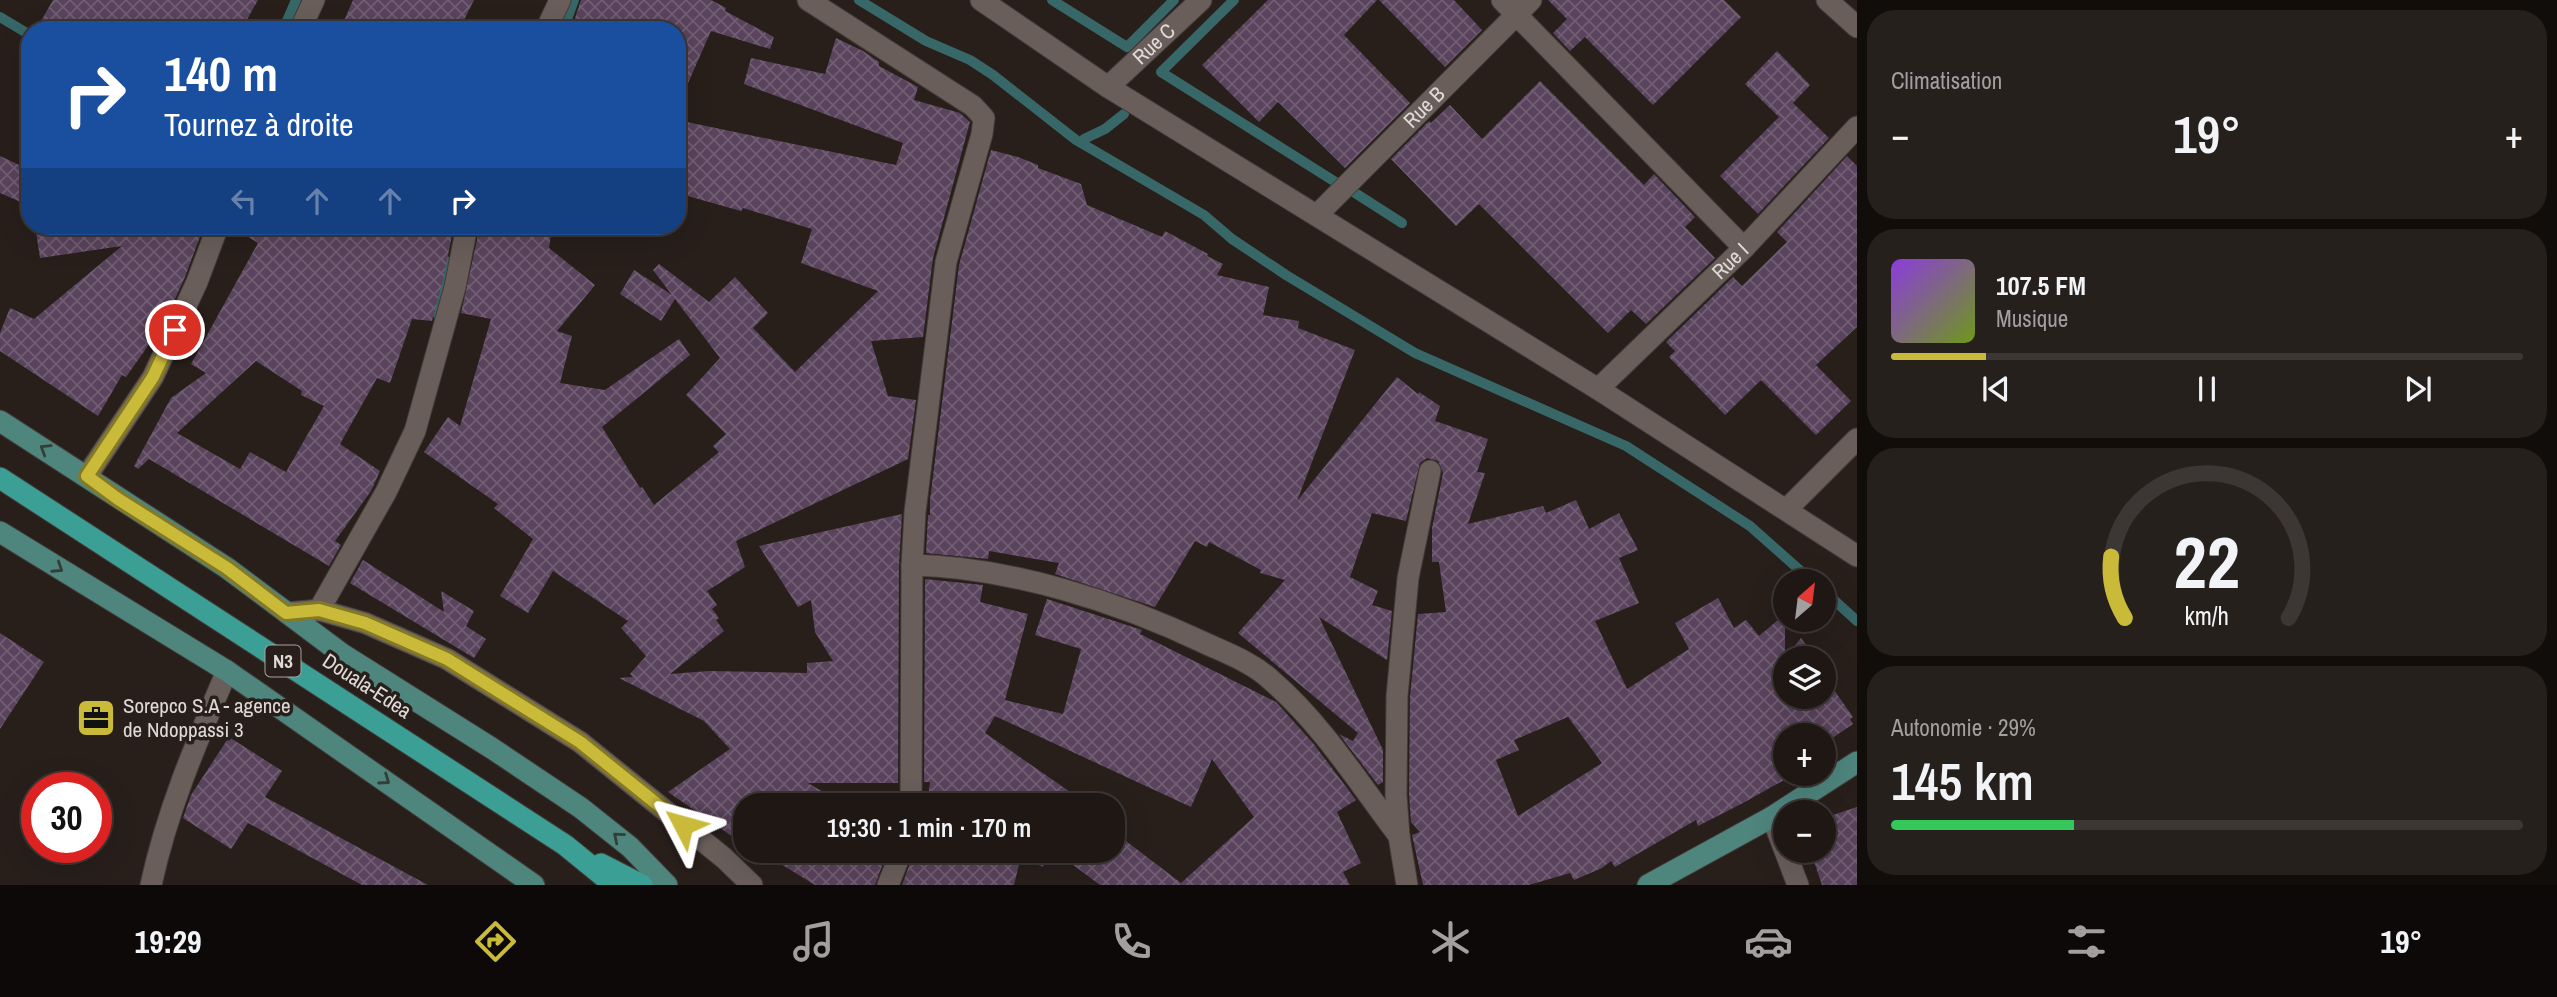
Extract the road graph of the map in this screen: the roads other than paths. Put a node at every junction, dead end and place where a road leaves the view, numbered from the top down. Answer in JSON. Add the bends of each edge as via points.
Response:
{"nodes":[{"id":1,"x":314,"y":0,"type":"edge"},
{"id":2,"x":560,"y":0,"type":"edge"},
{"id":3,"x":808,"y":0,"type":"edge"},
{"id":4,"x":981,"y":0,"type":"edge"},
{"id":5,"x":1201,"y":0,"type":"edge"},
{"id":6,"x":1828,"y":0,"type":"edge"},
{"id":7,"x":1516,"y":5,"type":"edge"},
{"id":8,"x":304,"y":21,"type":"edge"},
{"id":9,"x":550,"y":21,"type":"edge"},
{"id":10,"x":1857,"y":27,"type":"edge"},
{"id":11,"x":1108,"y":87,"type":"junction"},
{"id":12,"x":1857,"y":127,"type":"edge"},
{"id":13,"x":1317,"y":215,"type":"junction"},
{"id":14,"x":215,"y":235,"type":"edge"},
{"id":15,"x":465,"y":235,"type":"edge"},
{"id":16,"x":1744,"y":247,"type":"junction"},
{"id":17,"x":1598,"y":389,"type":"junction"},
{"id":18,"x":0,"y":421,"type":"edge"},
{"id":19,"x":1857,"y":439,"type":"edge"},
{"id":20,"x":1430,"y":471,"type":"dead end"},
{"id":21,"x":87,"y":476,"type":"junction"},
{"id":22,"x":0,"y":478,"type":"edge"},
{"id":23,"x":1787,"y":509,"type":"junction"},
{"id":24,"x":0,"y":532,"type":"edge"},
{"id":25,"x":1857,"y":556,"type":"edge"},
{"id":26,"x":912,"y":565,"type":"junction"},
{"id":27,"x":319,"y":610,"type":"junction"},
{"id":28,"x":286,"y":613,"type":"junction"},
{"id":29,"x":227,"y":671,"type":"junction"},
{"id":30,"x":1857,"y":762,"type":"edge"},
{"id":31,"x":911,"y":793,"type":"edge"},
{"id":32,"x":1772,"y":817,"type":"junction"},
{"id":33,"x":1399,"y":836,"type":"junction"},
{"id":34,"x":565,"y":845,"type":"junction"},
{"id":35,"x":896,"y":863,"type":"edge"},
{"id":36,"x":151,"y":885,"type":"edge"},
{"id":37,"x":534,"y":885,"type":"edge"},
{"id":38,"x":614,"y":885,"type":"edge"},
{"id":39,"x":642,"y":885,"type":"edge"},
{"id":40,"x":667,"y":885,"type":"edge"},
{"id":41,"x":752,"y":885,"type":"edge"},
{"id":42,"x":888,"y":885,"type":"edge"},
{"id":43,"x":1407,"y":885,"type":"edge"},
{"id":44,"x":1648,"y":885,"type":"edge"},
{"id":45,"x":1798,"y":885,"type":"edge"}],
"edges":[{"from":1,"to":8,"type":"street"},
{"from":2,"to":9,"type":"street"},
{"from":3,"to":26,"type":"street","via":[[973,106],[984,118],[947,262]]},
{"from":4,"to":11,"type":"street"},
{"from":5,"to":11,"type":"street","name":"Rue C"},
{"from":6,"to":10,"type":"street"},
{"from":7,"to":13,"type":"street","name":"Rue B"},
{"from":7,"to":16,"type":"street"},
{"from":11,"to":13,"type":"street"},
{"from":12,"to":16,"type":"street","name":"Rue I"},
{"from":13,"to":17,"type":"street"},
{"from":14,"to":21,"type":"street","via":[[153,377]]},
{"from":15,"to":27,"type":"street","via":[[415,431]]},
{"from":16,"to":17,"type":"street","name":"Rue I"},
{"from":17,"to":23,"type":"street"},
{"from":21,"to":18,"type":"main road","one_way":true},
{"from":19,"to":23,"type":"street"},
{"from":20,"to":33,"type":"street","via":[[1408,578],[1397,696]]},
{"from":21,"to":28,"type":"main road","via":[[227,568]]},
{"from":22,"to":34,"type":"highway","name":"Douala-Edea","number":"N3"},
{"from":23,"to":25,"type":"street"},
{"from":24,"to":29,"type":"main road","one_way":true},
{"from":26,"to":31,"type":"street"},
{"from":26,"to":33,"type":"street","via":[[939,565],[1057,586],[1172,627],[1252,665],[1317,726]]},
{"from":27,"to":28,"type":"street"},
{"from":27,"to":41,"type":"street","via":[[365,623],[447,659],[580,742]]},
{"from":40,"to":28,"type":"main road","one_way":true,"via":[[630,847],[580,808]]},
{"from":29,"to":36,"type":"street","via":[[183,775]]},
{"from":29,"to":37,"type":"main road","one_way":true},
{"from":30,"to":32,"type":"main road"},
{"from":32,"to":44,"type":"main road"},
{"from":32,"to":45,"type":"street"},
{"from":33,"to":43,"type":"street"},
{"from":34,"to":38,"type":"highway","name":"Douala-Edea","number":"N3"},
{"from":34,"to":39,"type":"highway","name":"Douala-Edea","number":"N3"},
{"from":35,"to":42,"type":"street"}]}
